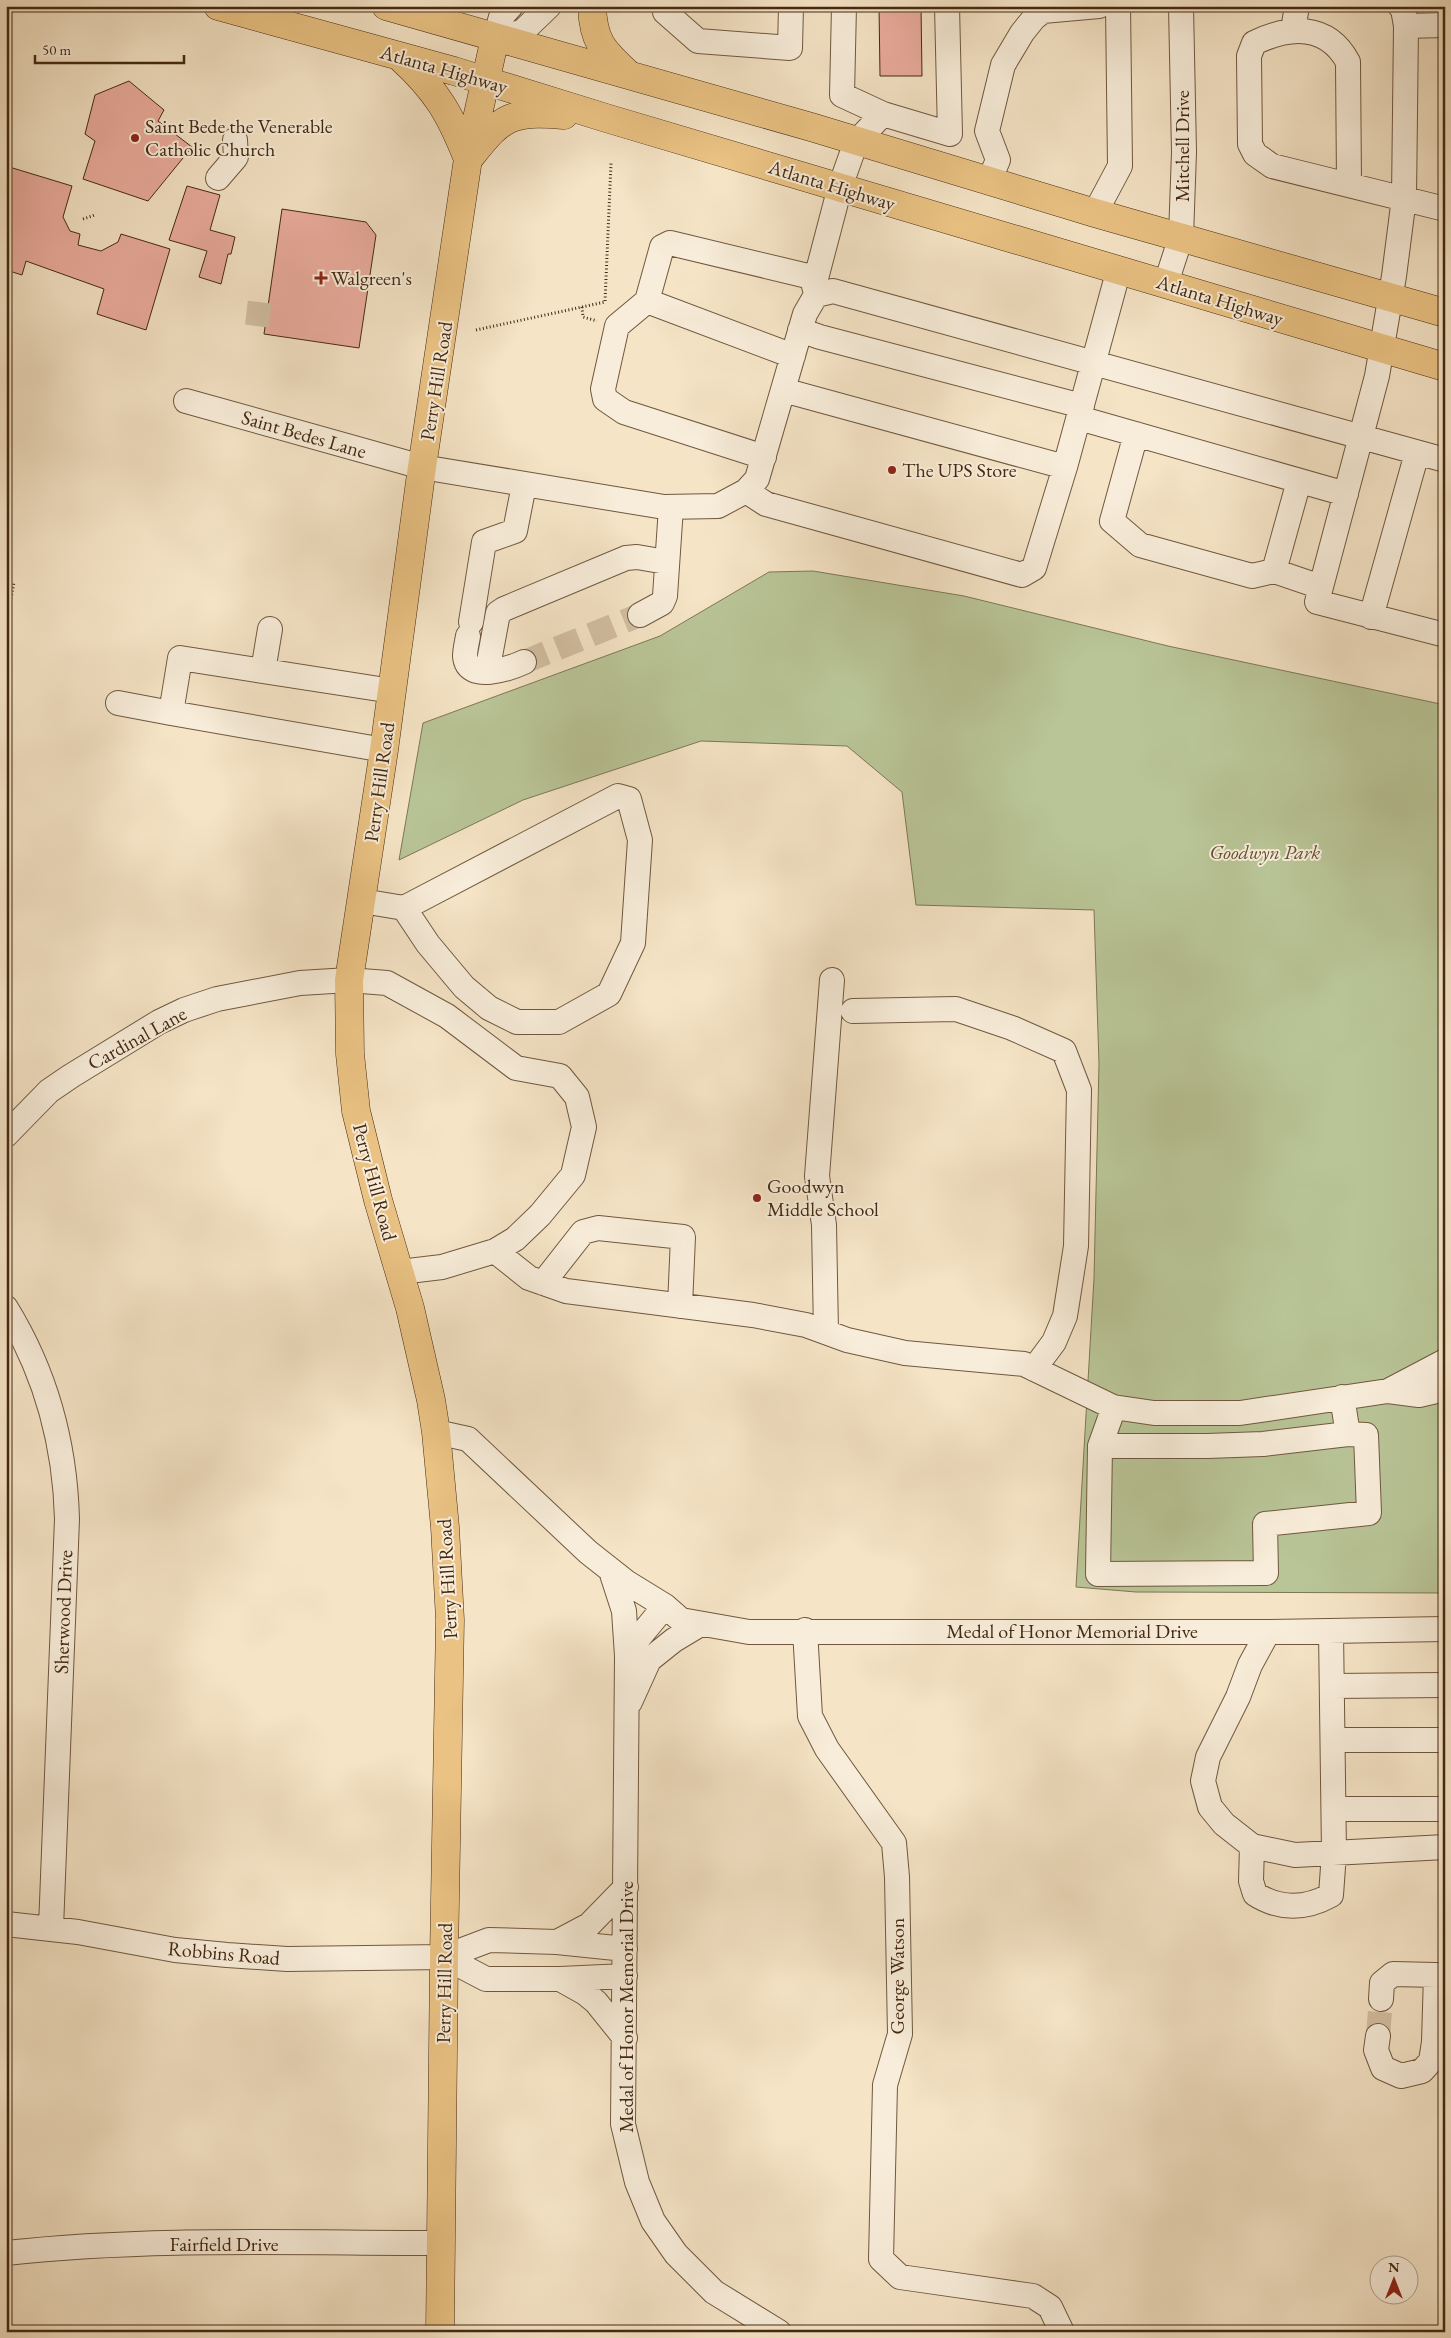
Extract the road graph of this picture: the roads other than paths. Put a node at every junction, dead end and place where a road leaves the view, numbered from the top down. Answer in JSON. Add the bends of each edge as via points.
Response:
{"nodes":[{"id":1,"x":218,"y":6,"type":"edge"},
{"id":2,"x":386,"y":6,"type":"edge"},
{"id":3,"x":511,"y":6,"type":"edge"},
{"id":4,"x":549,"y":6,"type":"edge"},
{"id":5,"x":592,"y":6,"type":"edge"},
{"id":6,"x":665,"y":6,"type":"edge"},
{"id":7,"x":792,"y":6,"type":"edge"},
{"id":8,"x":844,"y":6,"type":"edge"},
{"id":9,"x":947,"y":6,"type":"edge"},
{"id":10,"x":1099,"y":6,"type":"edge"},
{"id":11,"x":1118,"y":6,"type":"edge"},
{"id":12,"x":1181,"y":6,"type":"edge"},
{"id":13,"x":1297,"y":6,"type":"edge"},
{"id":14,"x":250,"y":11,"type":"edge"},
{"id":15,"x":1403,"y":12,"type":"edge"},
{"id":16,"x":1445,"y":25,"type":"edge"},
{"id":17,"x":1294,"y":30,"type":"junction"},
{"id":18,"x":495,"y":38,"type":"junction"},
{"id":19,"x":398,"y":56,"type":"junction"},
{"id":20,"x":630,"y":76,"type":"junction"},
{"id":21,"x":485,"y":80,"type":"junction"},
{"id":22,"x":883,"y":114,"type":"junction"},
{"id":23,"x":606,"y":118,"type":"junction"},
{"id":24,"x":950,"y":134,"type":"junction"},
{"id":25,"x":235,"y":140,"type":"dead end"},
{"id":26,"x":856,"y":142,"type":"junction"},
{"id":27,"x":468,"y":159,"type":"junction"},
{"id":28,"x":944,"y":168,"type":"junction"},
{"id":29,"x":218,"y":178,"type":"dead end"},
{"id":30,"x":989,"y":181,"type":"junction"},
{"id":31,"x":1349,"y":184,"type":"junction"},
{"id":32,"x":840,"y":187,"type":"junction"},
{"id":33,"x":1404,"y":198,"type":"junction"},
{"id":34,"x":1445,"y":209,"type":"edge"},
{"id":35,"x":1094,"y":213,"type":"junction"},
{"id":36,"x":1181,"y":238,"type":"junction"},
{"id":37,"x":1119,"y":269,"type":"junction"},
{"id":38,"x":1166,"y":283,"type":"junction"},
{"id":39,"x":816,"y":287,"type":"junction"},
{"id":40,"x":1391,"y":297,"type":"junction"},
{"id":41,"x":647,"y":301,"type":"junction"},
{"id":42,"x":1445,"y":313,"type":"edge"},
{"id":43,"x":800,"y":330,"type":"junction"},
{"id":44,"x":1382,"y":349,"type":"junction"},
{"id":45,"x":793,"y":356,"type":"junction"},
{"id":46,"x":1093,"y":363,"type":"junction"},
{"id":47,"x":1445,"y":367,"type":"edge"},
{"id":48,"x":783,"y":390,"type":"junction"},
{"id":49,"x":186,"y":401,"type":"dead end"},
{"id":50,"x":1080,"y":412,"type":"junction"},
{"id":51,"x":1136,"y":434,"type":"junction"},
{"id":52,"x":1361,"y":438,"type":"junction"},
{"id":53,"x":1417,"y":453,"type":"junction"},
{"id":54,"x":764,"y":457,"type":"junction"},
{"id":55,"x":1445,"y":460,"type":"edge"},
{"id":56,"x":422,"y":467,"type":"junction"},
{"id":57,"x":1065,"y":467,"type":"junction"},
{"id":58,"x":1299,"y":481,"type":"junction"},
{"id":59,"x":524,"y":484,"type":"junction"},
{"id":60,"x":746,"y":492,"type":"junction"},
{"id":61,"x":1346,"y":494,"type":"junction"},
{"id":62,"x":671,"y":507,"type":"junction"},
{"id":63,"x":666,"y":562,"type":"junction"},
{"id":64,"x":1274,"y":571,"type":"junction"},
{"id":65,"x":1321,"y":587,"type":"junction"},
{"id":66,"x":640,"y":615,"type":"tunnel mouth"},
{"id":67,"x":1371,"y":617,"type":"junction"},
{"id":68,"x":270,"y":629,"type":"dead end"},
{"id":69,"x":1445,"y":635,"type":"edge"},
{"id":70,"x":524,"y":662,"type":"tunnel mouth"},
{"id":71,"x":263,"y":671,"type":"junction"},
{"id":72,"x":487,"y":672,"type":"junction"},
{"id":73,"x":392,"y":692,"type":"junction"},
{"id":74,"x":118,"y":703,"type":"dead end"},
{"id":75,"x":171,"y":713,"type":"junction"},
{"id":76,"x":384,"y":750,"type":"junction"},
{"id":77,"x":362,"y":901,"type":"junction"},
{"id":78,"x":404,"y":908,"type":"junction"},
{"id":79,"x":349,"y":980,"type":"junction"},
{"id":80,"x":832,"y":980,"type":"dead end"},
{"id":81,"x":853,"y":1011,"type":"dead end"},
{"id":82,"x":6,"y":1135,"type":"edge"},
{"id":83,"x":495,"y":1251,"type":"junction"},
{"id":84,"x":400,"y":1272,"type":"junction"},
{"id":85,"x":543,"y":1283,"type":"junction"},
{"id":86,"x":680,"y":1306,"type":"junction"},
{"id":87,"x":6,"y":1308,"type":"edge"},
{"id":88,"x":826,"y":1332,"type":"junction"},
{"id":89,"x":1445,"y":1361,"type":"edge"},
{"id":90,"x":1034,"y":1369,"type":"junction"},
{"id":91,"x":1445,"y":1389,"type":"edge"},
{"id":92,"x":1388,"y":1390,"type":"junction"},
{"id":93,"x":1342,"y":1398,"type":"junction"},
{"id":94,"x":1114,"y":1407,"type":"junction"},
{"id":95,"x":436,"y":1432,"type":"junction"},
{"id":96,"x":1348,"y":1434,"type":"junction"},
{"id":97,"x":1100,"y":1446,"type":"junction"},
{"id":98,"x":612,"y":1571,"type":"junction"},
{"id":99,"x":665,"y":1606,"type":"junction"},
{"id":100,"x":699,"y":1625,"type":"junction"},
{"id":101,"x":1445,"y":1629,"type":"edge"},
{"id":102,"x":805,"y":1630,"type":"junction"},
{"id":103,"x":1331,"y":1631,"type":"junction"},
{"id":104,"x":1268,"y":1632,"type":"junction"},
{"id":105,"x":627,"y":1656,"type":"junction"},
{"id":106,"x":1445,"y":1685,"type":"edge"},
{"id":107,"x":1332,"y":1686,"type":"junction"},
{"id":108,"x":628,"y":1708,"type":"junction"},
{"id":109,"x":1332,"y":1740,"type":"junction"},
{"id":110,"x":1445,"y":1740,"type":"edge"},
{"id":111,"x":1334,"y":1809,"type":"junction"},
{"id":112,"x":1445,"y":1809,"type":"edge"},
{"id":113,"x":1252,"y":1846,"type":"junction"},
{"id":114,"x":1445,"y":1847,"type":"edge"},
{"id":115,"x":1334,"y":1853,"type":"junction"},
{"id":116,"x":626,"y":1887,"type":"junction"},
{"id":117,"x":6,"y":1924,"type":"edge"},
{"id":118,"x":51,"y":1928,"type":"junction"},
{"id":119,"x":557,"y":1942,"type":"junction"},
{"id":120,"x":625,"y":1949,"type":"junction"},
{"id":121,"x":444,"y":1957,"type":"junction"},
{"id":122,"x":1440,"y":1975,"type":"edge"},
{"id":123,"x":625,"y":1976,"type":"junction"},
{"id":124,"x":560,"y":1979,"type":"junction"},
{"id":125,"x":1381,"y":1998,"type":"tunnel mouth"},
{"id":126,"x":1378,"y":2036,"type":"tunnel mouth"},
{"id":127,"x":625,"y":2038,"type":"junction"},
{"id":128,"x":442,"y":2243,"type":"junction"},
{"id":129,"x":6,"y":2254,"type":"edge"},
{"id":130,"x":440,"y":2332,"type":"edge"},
{"id":131,"x":779,"y":2332,"type":"edge"},
{"id":132,"x":1062,"y":2332,"type":"edge"}],
"edges":[{"from":1,"to":14,"type":"main road","name":"Atlanta Highway"},
{"from":2,"to":18,"type":"main road"},
{"from":3,"to":18,"type":"street","via":[[501,17]]},
{"from":4,"to":18,"type":"street","via":[[522,32]]},
{"from":5,"to":20,"type":"main road","via":[[595,28],[604,52]]},
{"from":6,"to":7,"type":"street","via":[[665,12],[698,41],[790,48]]},
{"from":8,"to":22,"type":"street","via":[[842,95]]},
{"from":9,"to":24,"type":"street"},
{"from":10,"to":30,"type":"street","via":[[1047,10],[1034,18],[1022,33],[1004,65],[987,132],[998,160]]},
{"from":11,"to":35,"type":"street","via":[[1120,166]]},
{"from":12,"to":36,"type":"street","name":"Mitchell Drive","via":[[1184,152]]},
{"from":13,"to":17,"type":"street"},
{"from":14,"to":19,"type":"main road","name":"Atlanta Highway"},
{"from":15,"to":16,"type":"street"},
{"from":15,"to":33,"type":"street"},
{"from":17,"to":31,"type":"street","via":[[1325,36],[1340,47],[1348,62]]},
{"from":17,"to":31,"type":"street","via":[[1270,35],[1254,43],[1249,56],[1250,144],[1255,154],[1272,166]]},
{"from":18,"to":20,"type":"main road"},
{"from":18,"to":21,"type":"main road","name":"Perry Hill Road"},
{"from":19,"to":21,"type":"main road","name":"Atlanta Highway"},
{"from":19,"to":27,"type":"main road","via":[[438,96]]},
{"from":20,"to":26,"type":"main road"},
{"from":21,"to":23,"type":"main road","name":"Atlanta Highway"},
{"from":21,"to":27,"type":"main road","name":"Perry Hill Road"},
{"from":22,"to":24,"type":"street"},
{"from":22,"to":26,"type":"street"},
{"from":23,"to":27,"type":"main road","via":[[540,113],[513,117],[491,130]]},
{"from":23,"to":32,"type":"main road","name":"Atlanta Highway"},
{"from":24,"to":28,"type":"street"},
{"from":25,"to":29,"type":"street","via":[[236,157]]},
{"from":26,"to":28,"type":"main road"},
{"from":26,"to":32,"type":"street"},
{"from":27,"to":56,"type":"main road","name":"Perry Hill Road"},
{"from":28,"to":30,"type":"main road"},
{"from":30,"to":35,"type":"main road"},
{"from":31,"to":33,"type":"street"},
{"from":32,"to":37,"type":"main road","name":"Atlanta Highway"},
{"from":32,"to":39,"type":"street"},
{"from":33,"to":34,"type":"street"},
{"from":33,"to":40,"type":"street"},
{"from":35,"to":36,"type":"main road"},
{"from":36,"to":38,"type":"street","name":"Mitchell Drive"},
{"from":36,"to":40,"type":"main road"},
{"from":37,"to":38,"type":"main road","name":"Atlanta Highway"},
{"from":37,"to":46,"type":"street"},
{"from":38,"to":44,"type":"main road","name":"Atlanta Highway"},
{"from":39,"to":41,"type":"street","via":[[670,243],[662,247]]},
{"from":39,"to":43,"type":"street"},
{"from":39,"to":46,"type":"street"},
{"from":40,"to":42,"type":"main road"},
{"from":40,"to":44,"type":"street"},
{"from":41,"to":45,"type":"street"},
{"from":41,"to":54,"type":"street","via":[[617,326],[603,390],[605,399],[624,412]]},
{"from":43,"to":45,"type":"street"},
{"from":43,"to":50,"type":"street"},
{"from":44,"to":47,"type":"main road","name":"Atlanta Highway"},
{"from":44,"to":52,"type":"street"},
{"from":45,"to":48,"type":"street"},
{"from":46,"to":50,"type":"street"},
{"from":46,"to":52,"type":"street"},
{"from":48,"to":54,"type":"street"},
{"from":48,"to":57,"type":"street"},
{"from":49,"to":56,"type":"street","name":"Saint Bedes Lane"},
{"from":50,"to":51,"type":"street"},
{"from":50,"to":57,"type":"street"},
{"from":51,"to":58,"type":"street"},
{"from":51,"to":64,"type":"street","via":[[1112,521],[1140,545],[1252,576]]},
{"from":52,"to":53,"type":"street"},
{"from":52,"to":61,"type":"street"},
{"from":53,"to":55,"type":"street"},
{"from":53,"to":67,"type":"street"},
{"from":54,"to":60,"type":"street","via":[[757,479]]},
{"from":56,"to":59,"type":"street","name":"Saint Bedes Lane"},
{"from":56,"to":73,"type":"main road","name":"Perry Hill Road"},
{"from":57,"to":60,"type":"street","via":[[1034,568],[1022,575],[766,504]]},
{"from":58,"to":61,"type":"street"},
{"from":58,"to":64,"type":"street"},
{"from":59,"to":62,"type":"street","name":"Saint Bedes Lane"},
{"from":59,"to":72,"type":"street","via":[[514,531],[484,542],[465,656],[467,664]]},
{"from":60,"to":62,"type":"street","name":"Saint Bedes Lane","via":[[718,506]]},
{"from":61,"to":65,"type":"street"},
{"from":62,"to":63,"type":"street"},
{"from":63,"to":66,"type":"street","via":[[662,603]]},
{"from":63,"to":72,"type":"street","via":[[626,558],[504,609],[498,613]]},
{"from":64,"to":65,"type":"street"},
{"from":65,"to":67,"type":"street","via":[[1317,602]]},
{"from":67,"to":69,"type":"street"},
{"from":68,"to":71,"type":"street"},
{"from":70,"to":72,"type":"street","via":[[502,671]]},
{"from":71,"to":73,"type":"street"},
{"from":71,"to":75,"type":"street","via":[[180,658]]},
{"from":73,"to":76,"type":"main road","name":"Perry Hill Road"},
{"from":74,"to":75,"type":"street"},
{"from":75,"to":76,"type":"street"},
{"from":76,"to":77,"type":"main road","name":"Perry Hill Road"},
{"from":77,"to":78,"type":"street"},
{"from":77,"to":79,"type":"main road","name":"Perry Hill Road"},
{"from":78,"to":78,"type":"street","via":[[428,944],[464,987],[489,1008],[517,1022],[559,1022],[609,994],[633,944],[640,840],[630,799],[618,796]]},
{"from":79,"to":82,"type":"street","name":"Cardinal Lane","via":[[282,985],[184,1010],[70,1076],[49,1091]]},
{"from":79,"to":83,"type":"street","name":"Cardinal Lane","via":[[387,983],[447,1016],[516,1068],[560,1076],[577,1097],[584,1127],[573,1175],[540,1215]]},
{"from":79,"to":84,"type":"main road","name":"Perry Hill Road","via":[[350,1054],[356,1111]]},
{"from":80,"to":88,"type":"street","via":[[817,1176],[824,1225]]},
{"from":81,"to":90,"type":"street","via":[[956,1009],[1012,1028],[1064,1051],[1078,1090],[1076,1246],[1065,1316],[1054,1342]]},
{"from":83,"to":84,"type":"street","name":"Cardinal Lane","via":[[442,1267]]},
{"from":83,"to":85,"type":"street","via":[[529,1278]]},
{"from":84,"to":95,"type":"main road","name":"Perry Hill Road","via":[[418,1340]]},
{"from":85,"to":86,"type":"street","via":[[566,1291]]},
{"from":85,"to":86,"type":"street","via":[[583,1232],[598,1228],[683,1236]]},
{"from":86,"to":88,"type":"street","via":[[753,1315]]},
{"from":87,"to":118,"type":"street","name":"Sherwood Drive","via":[[35,1360],[53,1413],[66,1490]]},
{"from":88,"to":90,"type":"street","via":[[905,1354],[1024,1364]]},
{"from":89,"to":92,"type":"street"},
{"from":90,"to":94,"type":"street"},
{"from":91,"to":92,"type":"street","via":[[1419,1396]]},
{"from":92,"to":93,"type":"street"},
{"from":93,"to":94,"type":"street","via":[[1240,1413],[1154,1413]]},
{"from":93,"to":96,"type":"street"},
{"from":94,"to":97,"type":"street"},
{"from":95,"to":98,"type":"street","name":"Medal of Honor Memorial Drive","via":[[468,1439]]},
{"from":95,"to":121,"type":"main road","name":"Perry Hill Road","via":[[450,1620]]},
{"from":96,"to":97,"type":"street","via":[[1182,1448]]},
{"from":96,"to":97,"type":"street","via":[[1366,1435],[1369,1513],[1264,1524],[1266,1573],[1098,1574]]},
{"from":98,"to":99,"type":"street","name":"Medal of Honor Memorial Drive"},
{"from":98,"to":105,"type":"street","name":"Medal of Honor Memorial Drive","via":[[624,1611]]},
{"from":99,"to":100,"type":"street","name":"Medal of Honor Memorial Drive","via":[[681,1620]]},
{"from":99,"to":105,"type":"street"},
{"from":100,"to":102,"type":"street","name":"Medal of Honor Memorial Drive","via":[[749,1632]]},
{"from":100,"to":108,"type":"street","name":"Medal of Honor Memorial Drive","via":[[649,1660]]},
{"from":101,"to":103,"type":"street","name":"Medal of Honor Memorial Drive"},
{"from":102,"to":104,"type":"street","name":"Medal of Honor Memorial Drive"},
{"from":102,"to":132,"type":"street","name":"George Watson","via":[[810,1716],[827,1748],[894,1842],[900,2034],[885,2085],[881,2259],[900,2277],[1033,2296],[1050,2308]]},
{"from":103,"to":104,"type":"street","name":"Medal of Honor Memorial Drive"},
{"from":103,"to":107,"type":"street"},
{"from":104,"to":113,"type":"street","via":[[1208,1757],[1203,1781],[1210,1807],[1224,1824]]},
{"from":105,"to":108,"type":"street","name":"Medal of Honor Memorial Drive"},
{"from":106,"to":107,"type":"street"},
{"from":107,"to":109,"type":"street"},
{"from":108,"to":116,"type":"street","name":"Medal of Honor Memorial Drive"},
{"from":109,"to":110,"type":"street"},
{"from":109,"to":111,"type":"street"},
{"from":111,"to":112,"type":"street"},
{"from":111,"to":115,"type":"street"},
{"from":113,"to":115,"type":"street","via":[[1295,1856]]},
{"from":113,"to":115,"type":"street","via":[[1251,1881],[1255,1894],[1267,1902],[1291,1907],[1316,1903],[1331,1894]]},
{"from":114,"to":115,"type":"street"},
{"from":116,"to":119,"type":"street","via":[[589,1925]]},
{"from":116,"to":120,"type":"street","name":"Medal of Honor Memorial Drive"},
{"from":117,"to":118,"type":"street","name":"Robbins Road"},
{"from":118,"to":121,"type":"street","name":"Robbins Road","via":[[227,1956],[288,1959]]},
{"from":119,"to":120,"type":"street"},
{"from":119,"to":121,"type":"street","via":[[489,1940]]},
{"from":120,"to":123,"type":"street","name":"Medal of Honor Memorial Drive"},
{"from":121,"to":124,"type":"street","via":[[486,1979]]},
{"from":121,"to":128,"type":"main road","name":"Perry Hill Road"},
{"from":122,"to":125,"type":"street","via":[[1393,1974],[1382,1983]]},
{"from":122,"to":126,"type":"street","via":[[1431,2061],[1422,2071],[1401,2076],[1383,2068],[1376,2050]]},
{"from":123,"to":124,"type":"street"},
{"from":123,"to":127,"type":"street","name":"Medal of Honor Memorial Drive"},
{"from":124,"to":127,"type":"street","via":[[596,2002]]},
{"from":127,"to":131,"type":"street","name":"Medal of Honor Memorial Drive","via":[[623,2124],[637,2182],[652,2221],[676,2254],[714,2292]]},
{"from":128,"to":129,"type":"street","name":"Fairfield Drive","via":[[120,2244]]},
{"from":128,"to":130,"type":"main road","name":"Perry Hill Road"}]}
